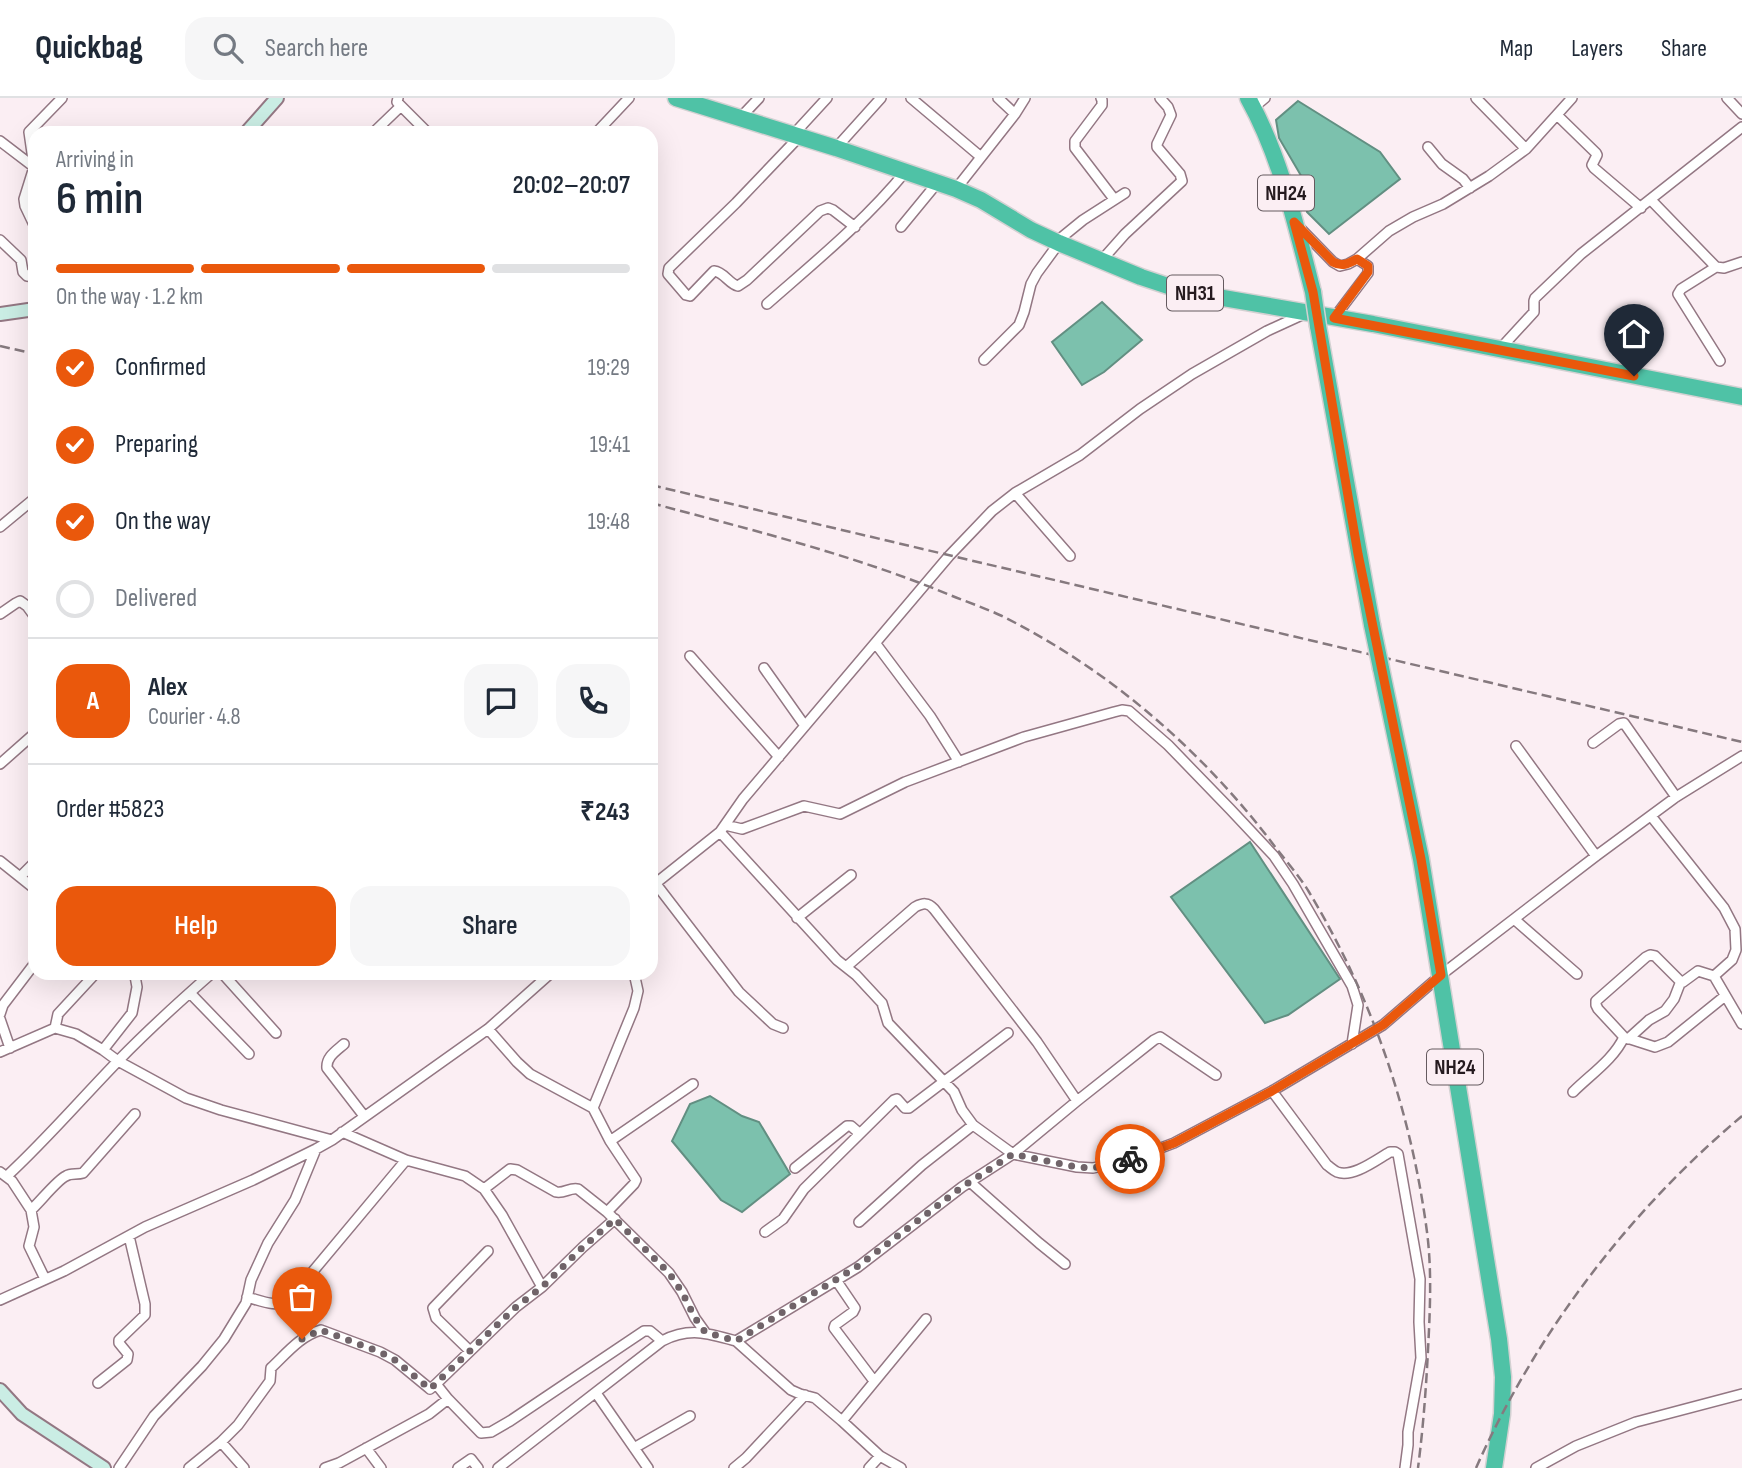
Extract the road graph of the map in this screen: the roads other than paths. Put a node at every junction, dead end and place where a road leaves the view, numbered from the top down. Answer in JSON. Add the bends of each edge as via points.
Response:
{"nodes":[{"id":1,"x":62,"y":98,"type":"edge"},
{"id":2,"x":277,"y":98,"type":"edge"},
{"id":3,"x":629,"y":98,"type":"edge"},
{"id":4,"x":676,"y":98,"type":"edge"},
{"id":5,"x":759,"y":98,"type":"edge"},
{"id":6,"x":827,"y":98,"type":"edge"},
{"id":7,"x":881,"y":98,"type":"edge"},
{"id":8,"x":911,"y":98,"type":"edge"},
{"id":9,"x":998,"y":98,"type":"edge"},
{"id":10,"x":1025,"y":98,"type":"edge"},
{"id":11,"x":1101,"y":98,"type":"edge"},
{"id":12,"x":1160,"y":98,"type":"edge"},
{"id":13,"x":1476,"y":98,"type":"edge"},
{"id":14,"x":1572,"y":98,"type":"edge"},
{"id":15,"x":1727,"y":98,"type":"edge"},
{"id":16,"x":1255,"y":101,"type":"edge"},
{"id":17,"x":399,"y":102,"type":"edge"},
{"id":18,"x":1015,"y":114,"type":"junction"},
{"id":19,"x":1742,"y":114,"type":"edge"},
{"id":20,"x":1557,"y":115,"type":"junction"},
{"id":21,"x":740,"y":118,"type":"junction"},
{"id":22,"x":35,"y":126,"type":"edge"},
{"id":23,"x":252,"y":126,"type":"edge"},
{"id":24,"x":379,"y":126,"type":"edge"},
{"id":25,"x":421,"y":126,"type":"edge"},
{"id":26,"x":603,"y":126,"type":"edge"},
{"id":27,"x":1742,"y":127,"type":"edge"},
{"id":28,"x":796,"y":136,"type":"junction"},
{"id":29,"x":0,"y":141,"type":"edge"},
{"id":30,"x":1428,"y":147,"type":"dead end"},
{"id":31,"x":836,"y":148,"type":"junction"},
{"id":32,"x":1526,"y":149,"type":"junction"},
{"id":33,"x":981,"y":157,"type":"junction"},
{"id":34,"x":28,"y":162,"type":"edge"},
{"id":35,"x":906,"y":171,"type":"junction"},
{"id":36,"x":938,"y":182,"type":"junction"},
{"id":37,"x":28,"y":186,"type":"edge"},
{"id":38,"x":1470,"y":188,"type":"junction"},
{"id":39,"x":957,"y":189,"type":"junction"},
{"id":40,"x":1125,"y":193,"type":"dead end"},
{"id":41,"x":1114,"y":199,"type":"junction"},
{"id":42,"x":1651,"y":200,"type":"junction"},
{"id":43,"x":1641,"y":208,"type":"junction"},
{"id":44,"x":28,"y":214,"type":"edge"},
{"id":45,"x":1294,"y":222,"type":"junction"},
{"id":46,"x":855,"y":227,"type":"junction"},
{"id":47,"x":901,"y":227,"type":"dead end"},
{"id":48,"x":0,"y":240,"type":"edge"},
{"id":49,"x":1058,"y":242,"type":"junction"},
{"id":50,"x":1357,"y":259,"type":"junction"},
{"id":51,"x":1101,"y":261,"type":"junction"},
{"id":52,"x":1742,"y":262,"type":"edge"},
{"id":53,"x":1716,"y":267,"type":"junction"},
{"id":54,"x":28,"y":276,"type":"edge"},
{"id":55,"x":767,"y":304,"type":"dead end"},
{"id":56,"x":28,"y":310,"type":"edge"},
{"id":57,"x":1305,"y":313,"type":"junction"},
{"id":58,"x":0,"y":314,"type":"edge"},
{"id":59,"x":1334,"y":318,"type":"junction"},
{"id":60,"x":1499,"y":349,"type":"junction"},
{"id":61,"x":984,"y":360,"type":"dead end"},
{"id":62,"x":1720,"y":361,"type":"dead end"},
{"id":63,"x":1742,"y":397,"type":"edge"},
{"id":64,"x":1015,"y":493,"type":"junction"},
{"id":65,"x":28,"y":504,"type":"edge"},
{"id":66,"x":0,"y":527,"type":"edge"},
{"id":67,"x":1070,"y":556,"type":"dead end"},
{"id":68,"x":28,"y":607,"type":"edge"},
{"id":69,"x":0,"y":614,"type":"edge"},
{"id":70,"x":876,"y":644,"type":"junction"},
{"id":71,"x":690,"y":656,"type":"dead end"},
{"id":72,"x":764,"y":668,"type":"dead end"},
{"id":73,"x":805,"y":726,"type":"junction"},
{"id":74,"x":28,"y":739,"type":"edge"},
{"id":75,"x":1593,"y":743,"type":"dead end"},
{"id":76,"x":1516,"y":746,"type":"dead end"},
{"id":77,"x":1742,"y":756,"type":"edge"},
{"id":78,"x":779,"y":757,"type":"junction"},
{"id":79,"x":959,"y":762,"type":"junction"},
{"id":80,"x":0,"y":764,"type":"edge"},
{"id":81,"x":1676,"y":797,"type":"junction"},
{"id":82,"x":1651,"y":816,"type":"junction"},
{"id":83,"x":722,"y":829,"type":"junction"},
{"id":84,"x":1596,"y":856,"type":"junction"},
{"id":85,"x":0,"y":861,"type":"edge"},
{"id":86,"x":28,"y":869,"type":"edge"},
{"id":87,"x":851,"y":874,"type":"dead end"},
{"id":88,"x":20,"y":877,"type":"junction"},
{"id":89,"x":658,"y":882,"type":"edge"},
{"id":90,"x":28,"y":883,"type":"edge"},
{"id":91,"x":658,"y":892,"type":"edge"},
{"id":92,"x":797,"y":918,"type":"junction"},
{"id":93,"x":1514,"y":919,"type":"junction"},
{"id":94,"x":1739,"y":925,"type":"edge"},
{"id":95,"x":846,"y":967,"type":"junction"},
{"id":96,"x":28,"y":972,"type":"edge"},
{"id":97,"x":1577,"y":974,"type":"dead end"},
{"id":98,"x":1441,"y":975,"type":"junction"},
{"id":99,"x":1714,"y":976,"type":"junction"},
{"id":100,"x":90,"y":980,"type":"edge"},
{"id":101,"x":136,"y":980,"type":"edge"},
{"id":102,"x":204,"y":980,"type":"edge"},
{"id":103,"x":228,"y":980,"type":"edge"},
{"id":104,"x":543,"y":980,"type":"edge"},
{"id":105,"x":636,"y":980,"type":"edge"},
{"id":106,"x":1681,"y":981,"type":"junction"},
{"id":107,"x":190,"y":993,"type":"junction"},
{"id":108,"x":1725,"y":996,"type":"junction"},
{"id":109,"x":0,"y":1017,"type":"edge"},
{"id":110,"x":1742,"y":1024,"type":"edge"},
{"id":111,"x":55,"y":1028,"type":"junction"},
{"id":112,"x":783,"y":1028,"type":"dead end"},
{"id":113,"x":488,"y":1029,"type":"junction"},
{"id":114,"x":276,"y":1033,"type":"dead end"},
{"id":115,"x":1008,"y":1033,"type":"dead end"},
{"id":116,"x":1626,"y":1038,"type":"junction"},
{"id":117,"x":344,"y":1044,"type":"dead end"},
{"id":118,"x":1352,"y":1044,"type":"junction"},
{"id":119,"x":10,"y":1048,"type":"junction"},
{"id":120,"x":103,"y":1050,"type":"junction"},
{"id":121,"x":0,"y":1052,"type":"edge"},
{"id":122,"x":249,"y":1054,"type":"dead end"},
{"id":123,"x":118,"y":1061,"type":"junction"},
{"id":124,"x":1216,"y":1075,"type":"dead end"},
{"id":125,"x":943,"y":1081,"type":"junction"},
{"id":126,"x":693,"y":1084,"type":"dead end"},
{"id":127,"x":1272,"y":1091,"type":"junction"},
{"id":128,"x":1573,"y":1091,"type":"dead end"},
{"id":129,"x":1077,"y":1101,"type":"junction"},
{"id":130,"x":593,"y":1108,"type":"junction"},
{"id":131,"x":135,"y":1114,"type":"dead end"},
{"id":132,"x":364,"y":1116,"type":"junction"},
{"id":133,"x":973,"y":1125,"type":"junction"},
{"id":134,"x":342,"y":1132,"type":"junction"},
{"id":135,"x":859,"y":1133,"type":"junction"},
{"id":136,"x":331,"y":1140,"type":"junction"},
{"id":137,"x":610,"y":1141,"type":"junction"},
{"id":138,"x":316,"y":1149,"type":"junction"},
{"id":139,"x":1013,"y":1154,"type":"junction"},
{"id":140,"x":406,"y":1160,"type":"junction"},
{"id":141,"x":795,"y":1168,"type":"dead end"},
{"id":142,"x":3,"y":1174,"type":"edge"},
{"id":143,"x":970,"y":1182,"type":"junction"},
{"id":144,"x":484,"y":1189,"type":"junction"},
{"id":145,"x":32,"y":1210,"type":"junction"},
{"id":146,"x":611,"y":1215,"type":"junction"},
{"id":147,"x":859,"y":1222,"type":"dead end"},
{"id":148,"x":765,"y":1232,"type":"dead end"},
{"id":149,"x":130,"y":1236,"type":"junction"},
{"id":150,"x":488,"y":1251,"type":"dead end"},
{"id":151,"x":1065,"y":1264,"type":"dead end"},
{"id":152,"x":45,"y":1279,"type":"junction"},
{"id":153,"x":836,"y":1280,"type":"junction"},
{"id":154,"x":542,"y":1287,"type":"junction"},
{"id":155,"x":247,"y":1297,"type":"junction"},
{"id":156,"x":0,"y":1300,"type":"edge"},
{"id":157,"x":926,"y":1318,"type":"dead end"},
{"id":158,"x":705,"y":1332,"type":"junction"},
{"id":159,"x":662,"y":1341,"type":"junction"},
{"id":160,"x":736,"y":1341,"type":"junction"},
{"id":161,"x":470,"y":1351,"type":"junction"},
{"id":162,"x":874,"y":1381,"type":"junction"},
{"id":163,"x":98,"y":1383,"type":"dead end"},
{"id":164,"x":436,"y":1384,"type":"junction"},
{"id":165,"x":596,"y":1393,"type":"junction"},
{"id":166,"x":1742,"y":1394,"type":"edge"},
{"id":167,"x":1,"y":1395,"type":"edge"},
{"id":168,"x":805,"y":1395,"type":"junction"},
{"id":169,"x":448,"y":1399,"type":"junction"},
{"id":170,"x":690,"y":1416,"type":"dead end"},
{"id":171,"x":842,"y":1421,"type":"junction"},
{"id":172,"x":221,"y":1442,"type":"junction"},
{"id":173,"x":366,"y":1448,"type":"junction"},
{"id":174,"x":634,"y":1448,"type":"junction"},
{"id":175,"x":880,"y":1456,"type":"junction"},
{"id":176,"x":104,"y":1468,"type":"edge"},
{"id":177,"x":119,"y":1468,"type":"edge"},
{"id":178,"x":189,"y":1468,"type":"edge"},
{"id":179,"x":244,"y":1468,"type":"edge"},
{"id":180,"x":325,"y":1468,"type":"edge"},
{"id":181,"x":381,"y":1468,"type":"edge"},
{"id":182,"x":458,"y":1468,"type":"edge"},
{"id":183,"x":478,"y":1468,"type":"edge"},
{"id":184,"x":498,"y":1468,"type":"edge"},
{"id":185,"x":648,"y":1468,"type":"edge"},
{"id":186,"x":734,"y":1468,"type":"edge"},
{"id":187,"x":869,"y":1468,"type":"edge"},
{"id":188,"x":901,"y":1468,"type":"edge"},
{"id":189,"x":1405,"y":1468,"type":"edge"},
{"id":190,"x":1494,"y":1468,"type":"edge"},
{"id":191,"x":1536,"y":1468,"type":"edge"}],
"edges":[{"from":1,"to":22,"type":"street"},
{"from":2,"to":23,"type":"street"},
{"from":3,"to":26,"type":"street"},
{"from":4,"to":21,"type":"highway","number":"NH31"},
{"from":5,"to":21,"type":"street"},
{"from":6,"to":28,"type":"street"},
{"from":7,"to":31,"type":"street"},
{"from":8,"to":33,"type":"street"},
{"from":9,"to":18,"type":"street"},
{"from":10,"to":18,"type":"street"},
{"from":11,"to":41,"type":"street","via":[[1102,105],[1074,144]]},
{"from":12,"to":51,"type":"street","via":[[1171,115],[1157,147],[1182,181]]},
{"from":13,"to":32,"type":"street"},
{"from":14,"to":20,"type":"street"},
{"from":15,"to":19,"type":"street"},
{"from":16,"to":45,"type":"highway","number":"NH24"},
{"from":17,"to":24,"type":"street"},
{"from":17,"to":25,"type":"street"},
{"from":18,"to":33,"type":"street"},
{"from":20,"to":32,"type":"street"},
{"from":20,"to":43,"type":"street","via":[[1596,153],[1594,168]]},
{"from":21,"to":28,"type":"highway","number":"NH31"},
{"from":27,"to":42,"type":"street"},
{"from":28,"to":31,"type":"highway","number":"NH31"},
{"from":28,"to":46,"type":"street","via":[[668,274],[690,296],[714,271],[738,286],[820,211],[833,209]]},
{"from":29,"to":34,"type":"street"},
{"from":30,"to":38,"type":"street"},
{"from":31,"to":35,"type":"highway","number":"NH31"},
{"from":32,"to":38,"type":"street"},
{"from":33,"to":39,"type":"street"},
{"from":35,"to":36,"type":"highway","number":"NH31"},
{"from":35,"to":46,"type":"street"},
{"from":36,"to":39,"type":"highway","number":"NH31"},
{"from":36,"to":47,"type":"street"},
{"from":37,"to":44,"type":"street","via":[[24,199]]},
{"from":38,"to":50,"type":"street","via":[[1389,231]]},
{"from":39,"to":49,"type":"highway","number":"NH31"},
{"from":40,"to":41,"type":"street"},
{"from":41,"to":49,"type":"street"},
{"from":42,"to":43,"type":"street"},
{"from":42,"to":53,"type":"street"},
{"from":43,"to":60,"type":"street","via":[[1581,254],[1535,298],[1534,312]]},
{"from":45,"to":50,"type":"street","via":[[1333,262],[1340,266]]},
{"from":45,"to":98,"type":"highway","number":"NH24","bridge":true,"via":[[1313,292]]},
{"from":46,"to":55,"type":"street"},
{"from":48,"to":54,"type":"street","via":[[21,260]]},
{"from":49,"to":51,"type":"highway","number":"NH31"},
{"from":49,"to":61,"type":"street","via":[[1031,284],[1019,324]]},
{"from":50,"to":59,"type":"street","via":[[1368,266],[1368,272]]},
{"from":51,"to":57,"type":"highway","number":"NH31","via":[[1174,288]]},
{"from":52,"to":53,"type":"street"},
{"from":53,"to":62,"type":"street","via":[[1678,294]]},
{"from":56,"to":58,"type":"street"},
{"from":57,"to":59,"type":"highway","number":"NH31"},
{"from":57,"to":64,"type":"street","via":[[1192,374],[1080,456]]},
{"from":59,"to":60,"type":"highway","number":"NH31"},
{"from":60,"to":63,"type":"highway","number":"NH31"},
{"from":64,"to":67,"type":"street"},
{"from":64,"to":70,"type":"street","via":[[983,519]]},
{"from":65,"to":66,"type":"street"},
{"from":68,"to":69,"type":"street","via":[[20,601]]},
{"from":70,"to":73,"type":"street"},
{"from":70,"to":79,"type":"street"},
{"from":71,"to":78,"type":"street"},
{"from":72,"to":73,"type":"street"},
{"from":73,"to":78,"type":"street"},
{"from":74,"to":80,"type":"street"},
{"from":75,"to":81,"type":"street","via":[[1624,723]]},
{"from":76,"to":84,"type":"street"},
{"from":77,"to":81,"type":"street"},
{"from":78,"to":83,"type":"street"},
{"from":79,"to":83,"type":"street","via":[[840,814],[804,806],[742,829]]},
{"from":79,"to":118,"type":"street","via":[[1024,737],[1114,712],[1135,715],[1239,818],[1293,884],[1352,986],[1358,1005]]},
{"from":81,"to":82,"type":"street"},
{"from":82,"to":84,"type":"street"},
{"from":82,"to":94,"type":"street"},
{"from":83,"to":89,"type":"street"},
{"from":83,"to":92,"type":"street"},
{"from":84,"to":93,"type":"street"},
{"from":85,"to":88,"type":"street"},
{"from":86,"to":88,"type":"street"},
{"from":87,"to":92,"type":"street"},
{"from":88,"to":90,"type":"street"},
{"from":91,"to":112,"type":"street","via":[[739,992]]},
{"from":92,"to":95,"type":"street"},
{"from":93,"to":97,"type":"street"},
{"from":93,"to":98,"type":"street"},
{"from":94,"to":99,"type":"street","via":[[1732,960]]},
{"from":95,"to":125,"type":"street","via":[[882,1003],[888,1023]]},
{"from":95,"to":129,"type":"street","via":[[915,907],[927,904],[1037,1042]]},
{"from":96,"to":109,"type":"street","via":[[3,1005]]},
{"from":98,"to":118,"type":"street","via":[[1383,1025]]},
{"from":98,"to":190,"type":"highway","number":"NH24","via":[[1503,1377]]},
{"from":99,"to":106,"type":"street","via":[[1698,971]]},
{"from":99,"to":108,"type":"street"},
{"from":100,"to":111,"type":"street","via":[[58,1014]]},
{"from":101,"to":120,"type":"street","via":[[132,1013]]},
{"from":102,"to":107,"type":"street"},
{"from":103,"to":114,"type":"street"},
{"from":104,"to":113,"type":"street"},
{"from":105,"to":130,"type":"street","via":[[634,1008]]},
{"from":106,"to":116,"type":"street","via":[[1665,1011]]},
{"from":106,"to":116,"type":"street","via":[[1650,955],[1599,998],[1598,1009]]},
{"from":107,"to":122,"type":"street"},
{"from":107,"to":123,"type":"street"},
{"from":108,"to":110,"type":"street"},
{"from":108,"to":116,"type":"street","via":[[1661,1045]]},
{"from":109,"to":119,"type":"street"},
{"from":111,"to":119,"type":"street"},
{"from":111,"to":120,"type":"street"},
{"from":113,"to":130,"type":"street","via":[[530,1074]]},
{"from":113,"to":132,"type":"street"},
{"from":115,"to":125,"type":"street"},
{"from":116,"to":128,"type":"street"},
{"from":117,"to":132,"type":"street","via":[[326,1062],[327,1068]]},
{"from":118,"to":127,"type":"street"},
{"from":119,"to":121,"type":"street"},
{"from":120,"to":123,"type":"street"},
{"from":123,"to":136,"type":"street","via":[[186,1098]]},
{"from":123,"to":142,"type":"street","via":[[32,1153]]},
{"from":124,"to":129,"type":"street","via":[[1160,1037]]},
{"from":125,"to":133,"type":"street"},
{"from":125,"to":135,"type":"street","via":[[907,1108],[894,1100]]},
{"from":126,"to":137,"type":"street"},
{"from":127,"to":139,"type":"street","via":[[1174,1143],[1129,1160],[1093,1168]]},
{"from":127,"to":189,"type":"street","via":[[1327,1165],[1338,1172],[1356,1170],[1390,1152],[1398,1154],[1420,1279],[1422,1349]]},
{"from":129,"to":139,"type":"street"},
{"from":130,"to":137,"type":"street"},
{"from":131,"to":145,"type":"street","via":[[83,1173],[63,1177]]},
{"from":132,"to":134,"type":"street"},
{"from":133,"to":139,"type":"street"},
{"from":133,"to":147,"type":"street"},
{"from":134,"to":136,"type":"street"},
{"from":134,"to":140,"type":"street"},
{"from":135,"to":141,"type":"street","via":[[847,1126]]},
{"from":135,"to":148,"type":"street","via":[[804,1189],[783,1219]]},
{"from":136,"to":138,"type":"street"},
{"from":137,"to":146,"type":"street","via":[[636,1180]]},
{"from":138,"to":149,"type":"street"},
{"from":138,"to":155,"type":"street","via":[[295,1200],[268,1243]]},
{"from":139,"to":143,"type":"street"},
{"from":140,"to":144,"type":"street","via":[[465,1175]]},
{"from":140,"to":155,"type":"street","via":[[289,1300],[272,1304]]},
{"from":142,"to":145,"type":"street"},
{"from":143,"to":151,"type":"street"},
{"from":143,"to":153,"type":"street"},
{"from":144,"to":146,"type":"street","via":[[510,1169],[517,1170],[556,1192],[578,1189]]},
{"from":144,"to":154,"type":"street"},
{"from":145,"to":152,"type":"street","via":[[29,1246]]},
{"from":146,"to":154,"type":"street"},
{"from":146,"to":158,"type":"street","via":[[669,1273]]},
{"from":149,"to":152,"type":"street"},
{"from":149,"to":163,"type":"street","via":[[145,1315],[119,1340],[127,1360]]},
{"from":150,"to":161,"type":"street","via":[[433,1308],[436,1318]]},
{"from":152,"to":156,"type":"street"},
{"from":153,"to":160,"type":"street"},
{"from":153,"to":162,"type":"street","via":[[855,1308],[834,1328]]},
{"from":154,"to":161,"type":"street"},
{"from":155,"to":177,"type":"street","via":[[224,1339],[154,1416]]},
{"from":157,"to":162,"type":"street"},
{"from":158,"to":159,"type":"street","via":[[675,1334]]},
{"from":158,"to":160,"type":"street"},
{"from":159,"to":165,"type":"street"},
{"from":159,"to":169,"type":"street","via":[[644,1331],[491,1432],[481,1433]]},
{"from":160,"to":168,"type":"street","via":[[791,1390]]},
{"from":161,"to":164,"type":"street"},
{"from":162,"to":171,"type":"street"},
{"from":164,"to":169,"type":"street"},
{"from":164,"to":172,"type":"street","via":[[430,1389],[380,1352],[321,1330],[302,1339],[271,1368],[270,1381]]},
{"from":165,"to":174,"type":"street"},
{"from":165,"to":184,"type":"street"},
{"from":166,"to":191,"type":"street","via":[[1636,1422]]},
{"from":167,"to":176,"type":"street"},
{"from":168,"to":171,"type":"street"},
{"from":168,"to":186,"type":"street"},
{"from":169,"to":173,"type":"street"},
{"from":170,"to":174,"type":"street"},
{"from":171,"to":175,"type":"street"},
{"from":172,"to":178,"type":"street"},
{"from":172,"to":179,"type":"street"},
{"from":173,"to":180,"type":"street"},
{"from":173,"to":181,"type":"street"},
{"from":174,"to":185,"type":"street"},
{"from":175,"to":187,"type":"street"},
{"from":175,"to":188,"type":"street"},
{"from":182,"to":183,"type":"street","via":[[471,1459]]}]}
